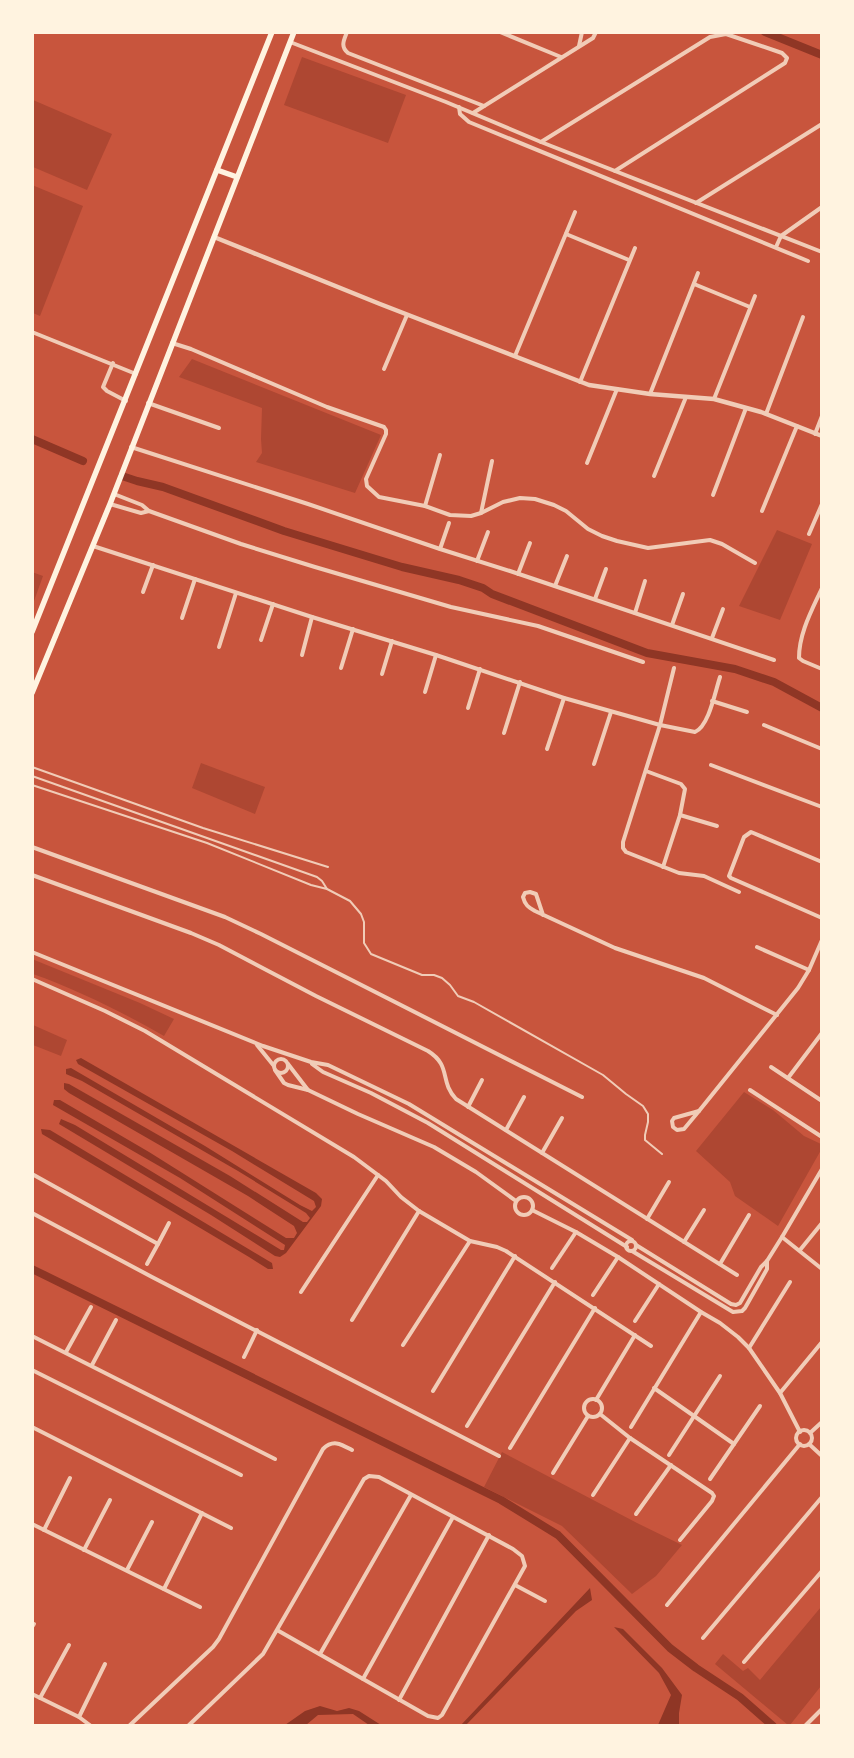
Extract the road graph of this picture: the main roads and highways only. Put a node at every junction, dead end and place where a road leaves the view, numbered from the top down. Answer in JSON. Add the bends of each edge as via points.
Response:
{"nodes":[{"id":1,"x":272,"y":32,"type":"edge"},
{"id":2,"x":294,"y":32,"type":"edge"},
{"id":3,"x":217,"y":170,"type":"junction"},
{"id":4,"x":237,"y":178,"type":"junction"},
{"id":5,"x":32,"y":632,"type":"edge"},
{"id":6,"x":32,"y":693,"type":"edge"}],
"edges":[{"from":1,"to":3,"type":"main road"},
{"from":2,"to":4,"type":"main road"},
{"from":3,"to":4,"type":"main road"},
{"from":3,"to":5,"type":"main road"},
{"from":4,"to":6,"type":"main road","via":[[114,494]]}]}
